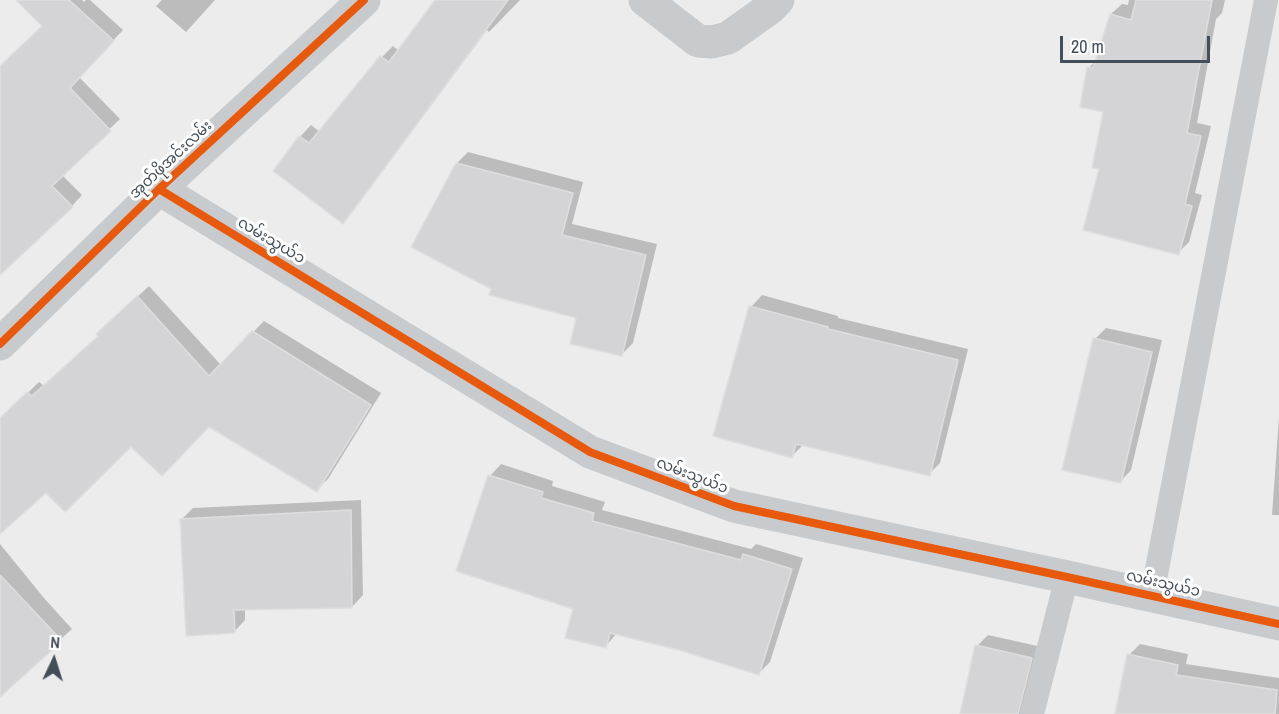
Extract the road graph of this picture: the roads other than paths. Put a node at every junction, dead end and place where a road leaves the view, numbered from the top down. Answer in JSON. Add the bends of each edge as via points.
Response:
{"nodes":[{"id":1,"x":364,"y":0,"type":"edge"},
{"id":2,"x":645,"y":0,"type":"edge"},
{"id":3,"x":778,"y":0,"type":"edge"},
{"id":4,"x":1266,"y":0,"type":"edge"},
{"id":5,"x":159,"y":189,"type":"junction"},
{"id":6,"x":0,"y":344,"type":"edge"},
{"id":7,"x":1067,"y":577,"type":"junction"},
{"id":8,"x":1152,"y":595,"type":"junction"},
{"id":9,"x":1279,"y":624,"type":"edge"},
{"id":10,"x":1032,"y":714,"type":"edge"}],
"edges":[{"from":1,"to":5,"type":"street","name":"အုတ်ဖိုအင်းလမ်း"},
{"from":2,"to":3,"type":"street","via":[[698,41],[712,42],[728,38]]},
{"from":4,"to":8,"type":"lane"},
{"from":5,"to":6,"type":"street","name":"အုတ်ဖိုအင်းလမ်း"},
{"from":5,"to":7,"type":"street","name":"လမ်းသွယ်၁","via":[[590,452],[734,506]]},
{"from":7,"to":8,"type":"street","name":"လမ်းသွယ်၁"},
{"from":7,"to":10,"type":"lane"},
{"from":8,"to":9,"type":"street","name":"လမ်းသွယ်၁"}]}
